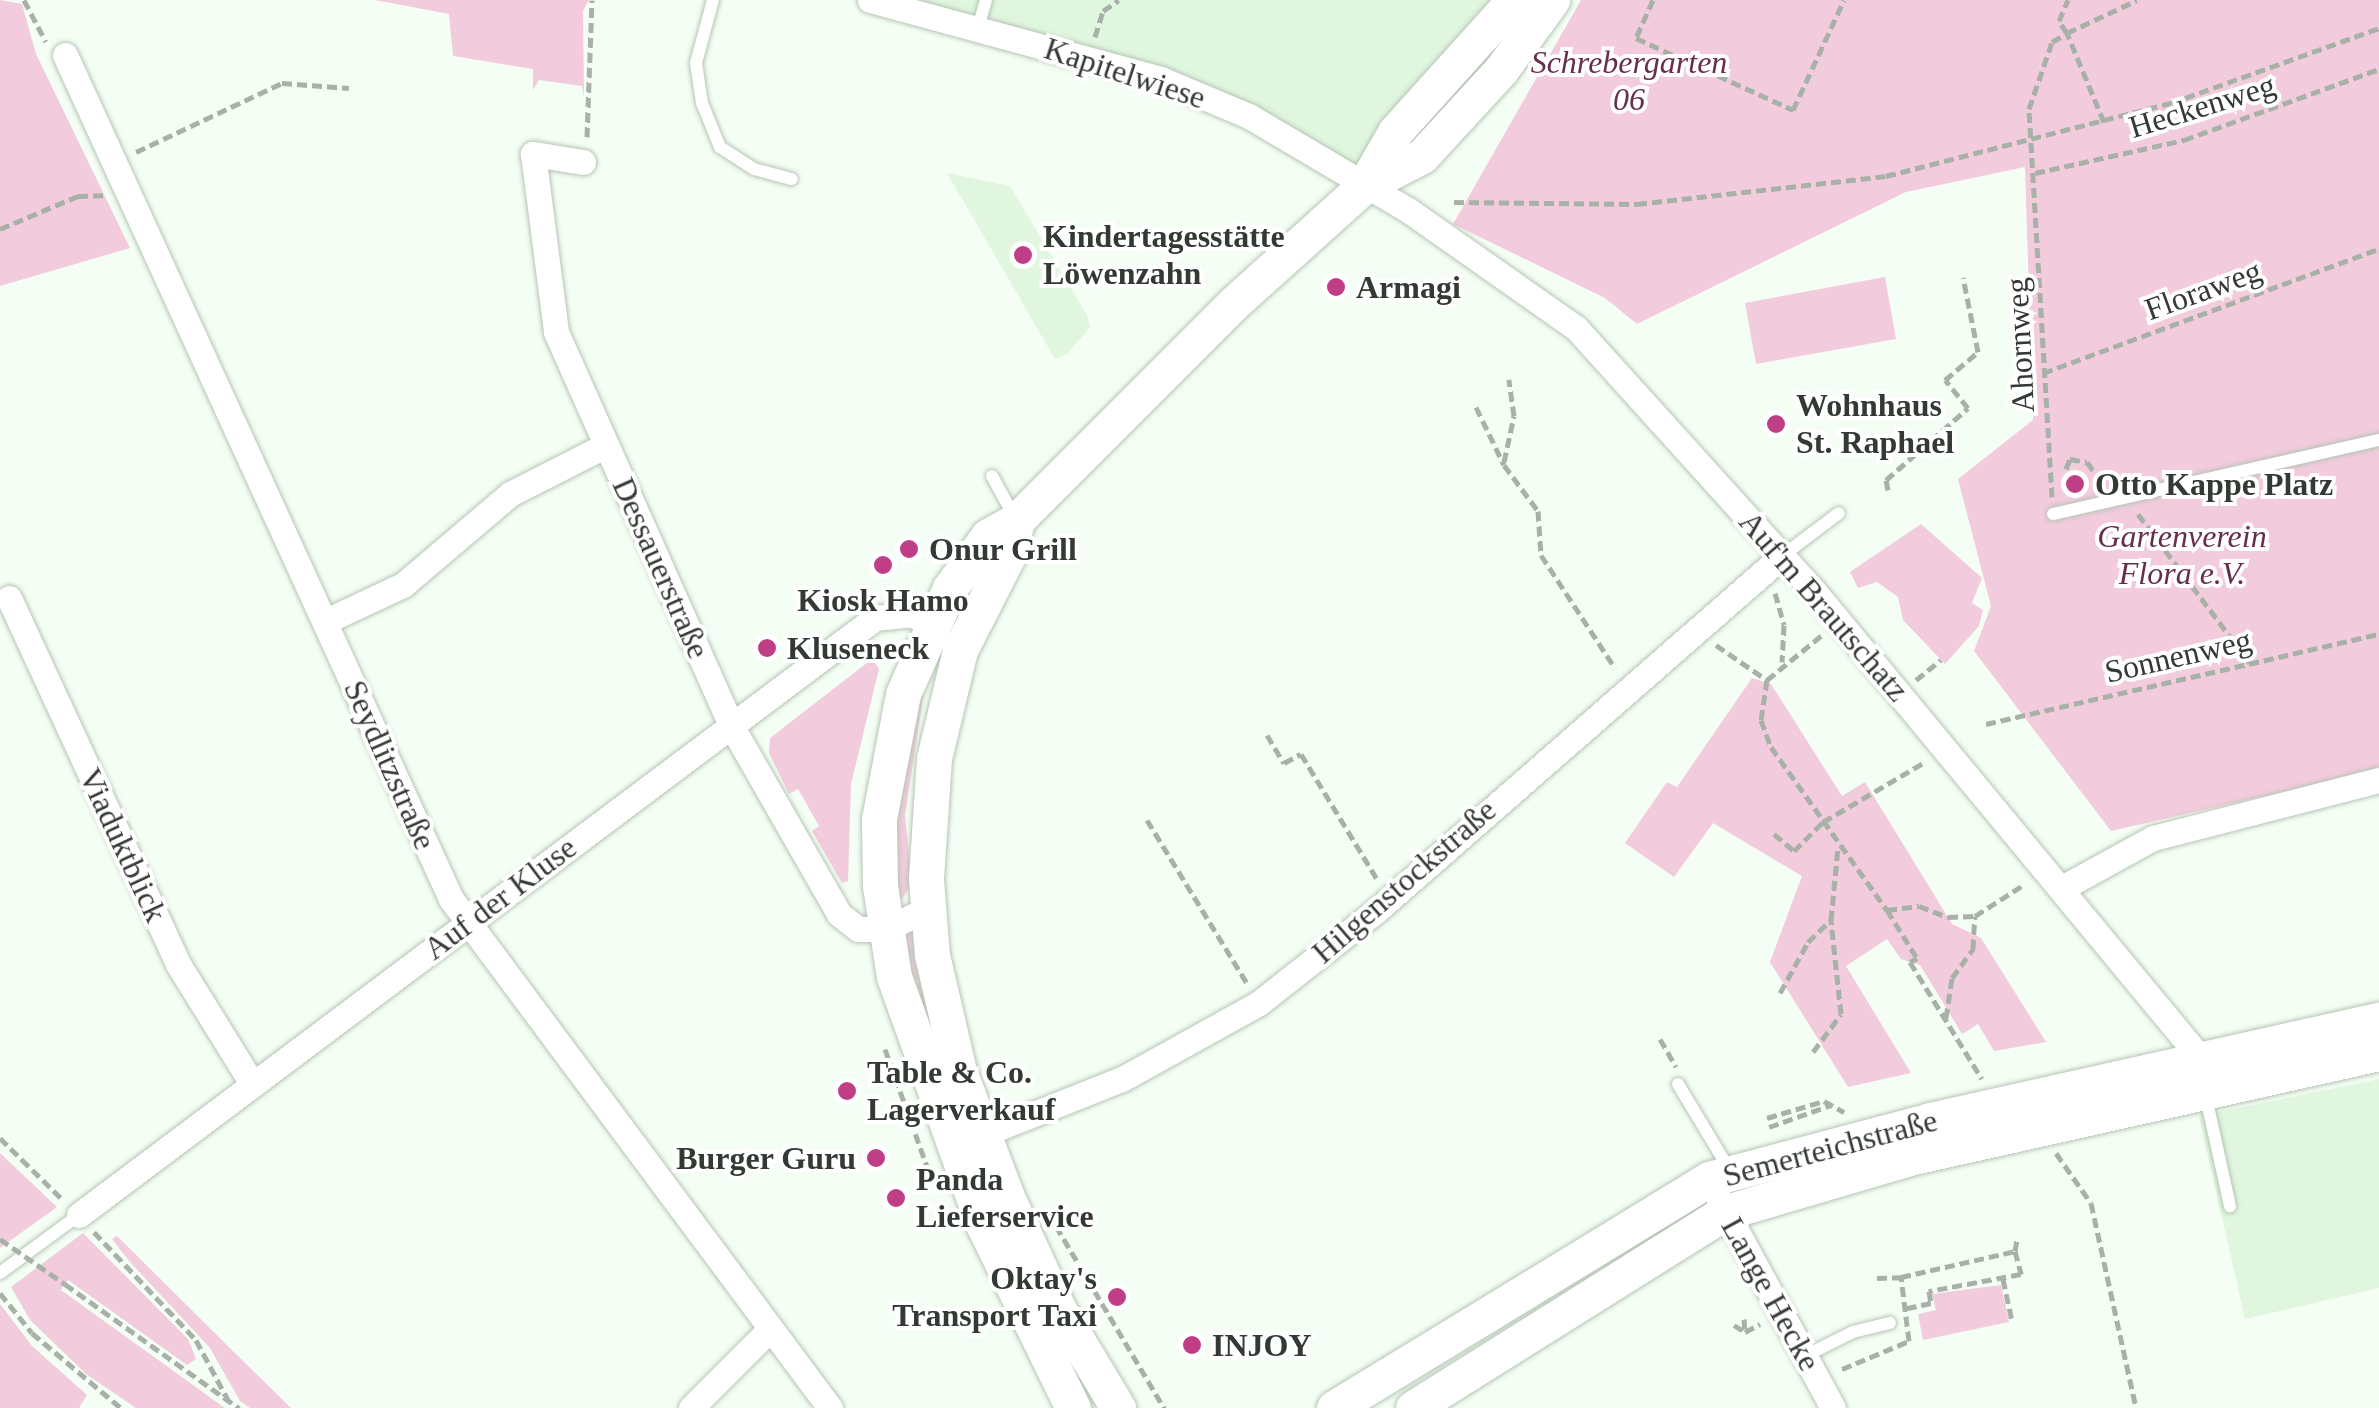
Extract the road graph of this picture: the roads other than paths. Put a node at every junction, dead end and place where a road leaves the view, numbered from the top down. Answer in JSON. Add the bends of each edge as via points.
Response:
{"nodes":[{"id":1,"x":713,"y":0,"type":"edge"},
{"id":2,"x":870,"y":0,"type":"edge"},
{"id":3,"x":986,"y":0,"type":"edge"},
{"id":4,"x":1514,"y":0,"type":"edge"},
{"id":5,"x":1552,"y":0,"type":"edge"},
{"id":6,"x":978,"y":28,"type":"junction"},
{"id":7,"x":65,"y":55,"type":"road end"},
{"id":8,"x":583,"y":162,"type":"road end"},
{"id":9,"x":792,"y":179,"type":"dead end"},
{"id":10,"x":1364,"y":186,"type":"junction"},
{"id":11,"x":2379,"y":440,"type":"edge"},
{"id":12,"x":606,"y":445,"type":"junction"},
{"id":13,"x":992,"y":476,"type":"dead end"},
{"id":14,"x":1840,"y":513,"type":"dead end"},
{"id":15,"x":2053,"y":514,"type":"road end"},
{"id":16,"x":1017,"y":520,"type":"junction"},
{"id":17,"x":1782,"y":556,"type":"junction"},
{"id":18,"x":9,"y":598,"type":"dead end"},
{"id":19,"x":921,"y":619,"type":"junction"},
{"id":20,"x":326,"y":621,"type":"junction"},
{"id":21,"x":732,"y":727,"type":"junction"},
{"id":22,"x":934,"y":758,"type":"junction"},
{"id":23,"x":2379,"y":780,"type":"edge"},
{"id":24,"x":2054,"y":879,"type":"junction"},
{"id":25,"x":928,"y":909,"type":"junction"},
{"id":26,"x":466,"y":923,"type":"junction"},
{"id":27,"x":885,"y":928,"type":"junction"},
{"id":28,"x":2379,"y":1020,"type":"edge"},
{"id":29,"x":2379,"y":1053,"type":"edge"},
{"id":30,"x":2205,"y":1057,"type":"junction"},
{"id":31,"x":252,"y":1084,"type":"junction"},
{"id":32,"x":1678,"y":1084,"type":"road end"},
{"id":33,"x":2212,"y":1093,"type":"junction"},
{"id":34,"x":981,"y":1135,"type":"junction"},
{"id":35,"x":1720,"y":1175,"type":"junction"},
{"id":36,"x":2230,"y":1206,"type":"dead end"},
{"id":37,"x":1726,"y":1212,"type":"junction"},
{"id":38,"x":79,"y":1215,"type":"joint"},
{"id":39,"x":0,"y":1273,"type":"edge"},
{"id":40,"x":1890,"y":1323,"type":"dead end"},
{"id":41,"x":767,"y":1332,"type":"junction"},
{"id":42,"x":1804,"y":1356,"type":"junction"},
{"id":43,"x":692,"y":1408,"type":"edge"},
{"id":44,"x":830,"y":1408,"type":"edge"},
{"id":45,"x":1072,"y":1408,"type":"edge"},
{"id":46,"x":1118,"y":1408,"type":"edge"},
{"id":47,"x":1334,"y":1408,"type":"edge"},
{"id":48,"x":1413,"y":1408,"type":"edge"},
{"id":49,"x":1833,"y":1408,"type":"edge"}],
"edges":[{"from":1,"to":9,"type":"lane","via":[[696,63],[702,103],[720,147],[754,168]]},
{"from":2,"to":6,"type":"street","name":"Kapitelwiese"},
{"from":3,"to":6,"type":"lane"},
{"from":4,"to":10,"type":"main road","via":[[1395,132]]},
{"from":5,"to":10,"type":"main road","via":[[1501,70],[1422,156]]},
{"from":6,"to":10,"type":"street","name":"Kapitelwiese","via":[[1178,86],[1249,116]]},
{"from":7,"to":20,"type":"street","name":"Seydlitzstraße"},
{"from":8,"to":12,"type":"street","name":"Dessauerstraße","via":[[533,154],[556,332]]},
{"from":10,"to":16,"type":"main road","via":[[1222,315]]},
{"from":10,"to":17,"type":"street","name":"Auf'm Brautschatz","via":[[1576,328]]},
{"from":11,"to":15,"type":"lane"},
{"from":12,"to":20,"type":"street","via":[[510,494],[402,585]]},
{"from":12,"to":21,"type":"street","name":"Dessauerstraße"},
{"from":13,"to":16,"type":"lane"},
{"from":14,"to":17,"type":"lane"},
{"from":16,"to":19,"type":"main road","via":[[988,536]]},
{"from":16,"to":22,"type":"main road","via":[[1009,554],[960,650]]},
{"from":17,"to":24,"type":"street","name":"Auf'm Brautschatz"},
{"from":17,"to":34,"type":"street","name":"Hilgenstockstraße","via":[[1259,1003],[1122,1078]]},
{"from":18,"to":31,"type":"street","name":"Viaduktblick","via":[[178,964]]},
{"from":19,"to":21,"type":"street","name":"Auf der Kluse","via":[[875,618]]},
{"from":19,"to":22,"type":"main road","via":[[934,689],[922,732]]},
{"from":19,"to":27,"type":"main road","via":[[884,774],[879,858]]},
{"from":20,"to":26,"type":"street","name":"Seydlitzstraße"},
{"from":21,"to":26,"type":"street","name":"Auf der Kluse"},
{"from":21,"to":27,"type":"street","name":"Dessauerstraße","via":[[839,914],[858,929]]},
{"from":22,"to":25,"type":"main road"},
{"from":23,"to":24,"type":"street","via":[[2188,826]]},
{"from":24,"to":30,"type":"street","name":"Auf'm Brautschatz"},
{"from":25,"to":27,"type":"street"},
{"from":25,"to":34,"type":"main road","via":[[944,1016]]},
{"from":26,"to":31,"type":"street","name":"Auf der Kluse"},
{"from":26,"to":41,"type":"street","name":"Seydlitzstraße"},
{"from":27,"to":45,"type":"main road","via":[[908,1024],[950,1141]]},
{"from":28,"to":30,"type":"main road","name":"Semerteichstraße"},
{"from":29,"to":33,"type":"main road","name":"Semerteichstraße"},
{"from":30,"to":33,"type":"street","name":"Auf'm Brautschatz"},
{"from":30,"to":35,"type":"main road","name":"Semerteichstraße"},
{"from":31,"to":38,"type":"street","name":"Auf der Kluse"},
{"from":32,"to":35,"type":"lane"},
{"from":33,"to":36,"type":"lane"},
{"from":33,"to":37,"type":"main road","name":"Semerteichstraße","via":[[1909,1158]]},
{"from":34,"to":46,"type":"main road","via":[[1058,1308]]},
{"from":35,"to":37,"type":"street","name":"Lange Hecke"},
{"from":35,"to":47,"type":"main road","name":"Semerteichstraße"},
{"from":37,"to":42,"type":"street","name":"Lange Hecke"},
{"from":37,"to":48,"type":"main road","name":"Semerteichstraße"},
{"from":38,"to":39,"type":"lane"},
{"from":40,"to":42,"type":"lane","via":[[1852,1332]]},
{"from":41,"to":43,"type":"street"},
{"from":41,"to":44,"type":"street","name":"Seydlitzstraße"},
{"from":42,"to":49,"type":"street","name":"Lange Hecke"}]}
